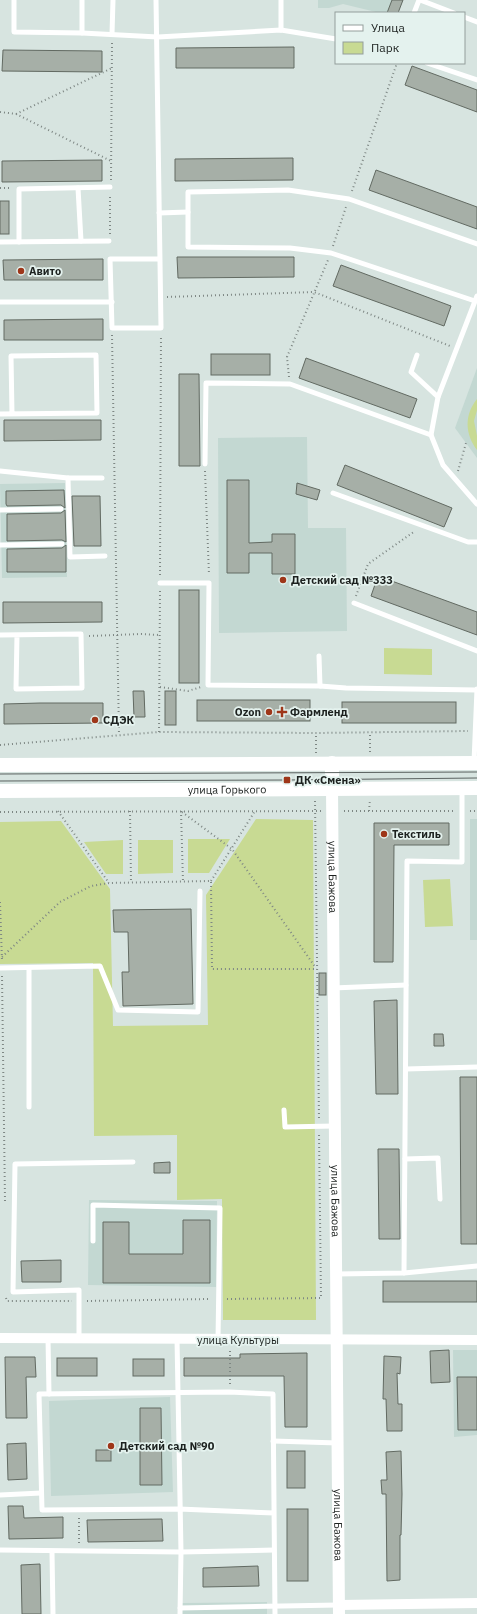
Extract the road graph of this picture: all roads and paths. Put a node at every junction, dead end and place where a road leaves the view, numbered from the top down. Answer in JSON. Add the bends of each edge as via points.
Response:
{"nodes":[{"id":1,"x":14,"y":0,"type":"edge"},
{"id":2,"x":82,"y":0,"type":"edge"},
{"id":3,"x":112,"y":0,"type":"edge"},
{"id":4,"x":156,"y":0,"type":"edge"},
{"id":5,"x":281,"y":0,"type":"edge"},
{"id":6,"x":419,"y":0,"type":"edge"},
{"id":7,"x":414,"y":12,"type":"edge"},
{"id":8,"x":451,"y":12,"type":"edge"},
{"id":9,"x":465,"y":17,"type":"edge"},
{"id":10,"x":477,"y":22,"type":"edge"},
{"id":11,"x":281,"y":30,"type":"junction"},
{"id":12,"x":82,"y":33,"type":"junction"},
{"id":13,"x":112,"y":34,"type":"junction"},
{"id":14,"x":158,"y":36,"type":"junction"},
{"id":15,"x":335,"y":39,"type":"edge"},
{"id":16,"x":396,"y":64,"type":"edge"},
{"id":17,"x":430,"y":64,"type":"edge"},
{"id":18,"x":112,"y":68,"type":"junction"},
{"id":19,"x":477,"y":80,"type":"edge"},
{"id":20,"x":0,"y":112,"type":"edge"},
{"id":21,"x":16,"y":114,"type":"junction"},
{"id":22,"x":111,"y":161,"type":"junction"},
{"id":23,"x":110,"y":187,"type":"junction"},
{"id":24,"x":0,"y":188,"type":"edge"},
{"id":25,"x":19,"y":188,"type":"junction"},
{"id":26,"x":78,"y":188,"type":"junction"},
{"id":27,"x":349,"y":199,"type":"junction"},
{"id":28,"x":188,"y":212,"type":"junction"},
{"id":29,"x":159,"y":213,"type":"junction"},
{"id":30,"x":110,"y":241,"type":"joint"},
{"id":31,"x":0,"y":242,"type":"edge"},
{"id":32,"x":19,"y":242,"type":"junction"},
{"id":33,"x":81,"y":242,"type":"junction"},
{"id":34,"x":477,"y":244,"type":"edge"},
{"id":35,"x":331,"y":253,"type":"junction"},
{"id":36,"x":159,"y":259,"type":"junction"},
{"id":37,"x":314,"y":292,"type":"junction"},
{"id":38,"x":160,"y":298,"type":"junction"},
{"id":39,"x":476,"y":298,"type":"edge"},
{"id":40,"x":0,"y":302,"type":"edge"},
{"id":41,"x":112,"y":302,"type":"junction"},
{"id":42,"x":112,"y":328,"type":"junction"},
{"id":43,"x":161,"y":328,"type":"junction"},
{"id":44,"x":457,"y":348,"type":"junction"},
{"id":45,"x":416,"y":355,"type":"dead end"},
{"id":46,"x":290,"y":384,"type":"junction"},
{"id":47,"x":438,"y":397,"type":"junction"},
{"id":48,"x":0,"y":414,"type":"edge"},
{"id":49,"x":12,"y":414,"type":"junction"},
{"id":50,"x":431,"y":435,"type":"junction"},
{"id":51,"x":466,"y":443,"type":"dead end"},
{"id":52,"x":205,"y":464,"type":"joint"},
{"id":53,"x":0,"y":471,"type":"edge"},
{"id":54,"x":68,"y":478,"type":"junction"},
{"id":55,"x":102,"y":478,"type":"dead end"},
{"id":56,"x":456,"y":480,"type":"junction"},
{"id":57,"x":333,"y":493,"type":"dead end"},
{"id":58,"x":477,"y":504,"type":"edge"},
{"id":59,"x":61,"y":508,"type":"dead end"},
{"id":60,"x":0,"y":510,"type":"edge"},
{"id":61,"x":422,"y":525,"type":"junction"},
{"id":62,"x":477,"y":542,"type":"edge"},
{"id":63,"x":62,"y":544,"type":"dead end"},
{"id":64,"x":0,"y":546,"type":"edge"},
{"id":65,"x":105,"y":556,"type":"dead end"},
{"id":66,"x":160,"y":583,"type":"junction"},
{"id":67,"x":209,"y":583,"type":"junction"},
{"id":68,"x":354,"y":604,"type":"joint"},
{"id":69,"x":17,"y":635,"type":"junction"},
{"id":70,"x":160,"y":635,"type":"junction"},
{"id":71,"x":0,"y":636,"type":"edge"},
{"id":72,"x":118,"y":636,"type":"junction"},
{"id":73,"x":81,"y":637,"type":"junction"},
{"id":74,"x":477,"y":651,"type":"edge"},
{"id":75,"x":319,"y":656,"type":"dead end"},
{"id":76,"x":208,"y":685,"type":"junction"},
{"id":77,"x":320,"y":686,"type":"junction"},
{"id":78,"x":160,"y":687,"type":"junction"},
{"id":79,"x":477,"y":690,"type":"edge"},
{"id":80,"x":476,"y":731,"type":"junction"},
{"id":81,"x":159,"y":732,"type":"junction"},
{"id":82,"x":120,"y":735,"type":"junction"},
{"id":83,"x":0,"y":745,"type":"edge"},
{"id":84,"x":332,"y":763,"type":"junction"},
{"id":85,"x":476,"y":763,"type":"edge"},
{"id":86,"x":0,"y":765,"type":"edge"},
{"id":87,"x":332,"y":788,"type":"junction"},
{"id":88,"x":462,"y":788,"type":"junction"},
{"id":89,"x":477,"y":788,"type":"edge"},
{"id":90,"x":0,"y":791,"type":"edge"},
{"id":91,"x":130,"y":811,"type":"junction"},
{"id":92,"x":181,"y":811,"type":"junction"},
{"id":93,"x":255,"y":811,"type":"junction"},
{"id":94,"x":316,"y":811,"type":"junction"},
{"id":95,"x":332,"y":811,"type":"junction"},
{"id":96,"x":462,"y":811,"type":"junction"},
{"id":97,"x":477,"y":811,"type":"edge"},
{"id":98,"x":0,"y":812,"type":"edge"},
{"id":99,"x":58,"y":812,"type":"junction"},
{"id":100,"x":232,"y":849,"type":"junction"},
{"id":101,"x":211,"y":881,"type":"junction"},
{"id":102,"x":183,"y":882,"type":"junction"},
{"id":103,"x":109,"y":883,"type":"junction"},
{"id":104,"x":131,"y":883,"type":"junction"},
{"id":105,"x":200,"y":891,"type":"dead end"},
{"id":106,"x":0,"y":902,"type":"edge"},
{"id":107,"x":2,"y":957,"type":"junction"},
{"id":108,"x":1,"y":968,"type":"edge"},
{"id":109,"x":29,"y":968,"type":"junction"},
{"id":110,"x":317,"y":968,"type":"junction"},
{"id":111,"x":406,"y":985,"type":"junction"},
{"id":112,"x":333,"y":988,"type":"junction"},
{"id":113,"x":477,"y":1067,"type":"edge"},
{"id":114,"x":406,"y":1069,"type":"junction"},
{"id":115,"x":29,"y":1107,"type":"dead end"},
{"id":116,"x":284,"y":1110,"type":"dead end"},
{"id":117,"x":319,"y":1126,"type":"junction"},
{"id":118,"x":335,"y":1126,"type":"junction"},
{"id":119,"x":405,"y":1159,"type":"junction"},
{"id":120,"x":132,"y":1162,"type":"dead end"},
{"id":121,"x":440,"y":1199,"type":"dead end"},
{"id":122,"x":5,"y":1206,"type":"dead end"},
{"id":123,"x":93,"y":1241,"type":"dead end"},
{"id":124,"x":477,"y":1266,"type":"edge"},
{"id":125,"x":404,"y":1273,"type":"junction"},
{"id":126,"x":336,"y":1274,"type":"junction"},
{"id":127,"x":6,"y":1294,"type":"dead end"},
{"id":128,"x":218,"y":1299,"type":"junction"},
{"id":129,"x":79,"y":1301,"type":"junction"},
{"id":130,"x":0,"y":1338,"type":"edge"},
{"id":131,"x":48,"y":1338,"type":"junction"},
{"id":132,"x":79,"y":1338,"type":"junction"},
{"id":133,"x":176,"y":1339,"type":"junction"},
{"id":134,"x":230,"y":1339,"type":"junction"},
{"id":135,"x":218,"y":1340,"type":"junction"},
{"id":136,"x":337,"y":1340,"type":"junction"},
{"id":137,"x":477,"y":1340,"type":"edge"},
{"id":138,"x":230,"y":1392,"type":"junction"},
{"id":139,"x":177,"y":1393,"type":"junction"},
{"id":140,"x":49,"y":1394,"type":"junction"},
{"id":141,"x":273,"y":1441,"type":"junction"},
{"id":142,"x":338,"y":1443,"type":"junction"},
{"id":143,"x":41,"y":1493,"type":"junction"},
{"id":144,"x":0,"y":1495,"type":"edge"},
{"id":145,"x":180,"y":1509,"type":"junction"},
{"id":146,"x":78,"y":1510,"type":"junction"},
{"id":147,"x":274,"y":1513,"type":"junction"},
{"id":148,"x":0,"y":1550,"type":"edge"},
{"id":149,"x":274,"y":1550,"type":"junction"},
{"id":150,"x":79,"y":1551,"type":"junction"},
{"id":151,"x":52,"y":1552,"type":"junction"},
{"id":152,"x":181,"y":1552,"type":"junction"},
{"id":153,"x":477,"y":1603,"type":"edge"},
{"id":154,"x":275,"y":1606,"type":"junction"},
{"id":155,"x":339,"y":1610,"type":"edge"},
{"id":156,"x":180,"y":1611,"type":"edge"},
{"id":157,"x":53,"y":1614,"type":"edge"},
{"id":158,"x":274,"y":1614,"type":"edge"}],
"edges":[{"from":1,"to":12,"type":"lane","via":[[14,32]]},
{"from":2,"to":12,"type":"lane"},
{"from":3,"to":13,"type":"lane"},
{"from":4,"to":14,"type":"lane"},
{"from":5,"to":11,"type":"lane"},
{"from":6,"to":7,"type":"lane"},
{"from":6,"to":8,"type":"lane"},
{"from":9,"to":10,"type":"lane"},
{"from":11,"to":14,"type":"lane"},
{"from":11,"to":15,"type":"lane"},
{"from":12,"to":13,"type":"lane"},
{"from":13,"to":14,"type":"lane"},
{"from":13,"to":18,"type":"path"},
{"from":14,"to":29,"type":"lane"},
{"from":16,"to":27,"type":"path"},
{"from":17,"to":19,"type":"lane"},
{"from":18,"to":21,"type":"path"},
{"from":18,"to":22,"type":"path"},
{"from":20,"to":21,"type":"path"},
{"from":21,"to":22,"type":"path"},
{"from":22,"to":23,"type":"path"},
{"from":23,"to":26,"type":"lane"},
{"from":23,"to":30,"type":"path"},
{"from":24,"to":25,"type":"path"},
{"from":25,"to":26,"type":"lane"},
{"from":25,"to":32,"type":"lane"},
{"from":26,"to":33,"type":"lane"},
{"from":27,"to":28,"type":"lane","via":[[288,190],[188,192]]},
{"from":27,"to":34,"type":"lane"},
{"from":27,"to":35,"type":"path"},
{"from":28,"to":29,"type":"lane"},
{"from":28,"to":35,"type":"lane","via":[[188,247],[290,248]]},
{"from":29,"to":36,"type":"lane"},
{"from":30,"to":33,"type":"lane"},
{"from":31,"to":32,"type":"lane"},
{"from":32,"to":33,"type":"lane"},
{"from":35,"to":37,"type":"path"},
{"from":35,"to":39,"type":"lane"},
{"from":36,"to":38,"type":"lane"},
{"from":36,"to":41,"type":"lane","via":[[110,259]]},
{"from":37,"to":38,"type":"path"},
{"from":37,"to":44,"type":"path"},
{"from":37,"to":46,"type":"path","via":[[287,356]]},
{"from":38,"to":43,"type":"lane"},
{"from":39,"to":44,"type":"lane"},
{"from":40,"to":41,"type":"lane"},
{"from":41,"to":42,"type":"lane"},
{"from":42,"to":43,"type":"lane"},
{"from":42,"to":72,"type":"path"},
{"from":43,"to":66,"type":"path"},
{"from":44,"to":47,"type":"lane"},
{"from":45,"to":47,"type":"lane","via":[[411,372]]},
{"from":46,"to":50,"type":"lane"},
{"from":46,"to":52,"type":"lane","via":[[206,383]]},
{"from":47,"to":50,"type":"lane"},
{"from":48,"to":49,"type":"lane"},
{"from":49,"to":49,"type":"lane","via":[[97,413],[96,355],[11,356]]},
{"from":50,"to":56,"type":"lane","via":[[443,465]]},
{"from":51,"to":56,"type":"path"},
{"from":52,"to":67,"type":"path"},
{"from":53,"to":54,"type":"lane"},
{"from":54,"to":55,"type":"lane"},
{"from":54,"to":65,"type":"lane","via":[[70,557]]},
{"from":56,"to":58,"type":"lane"},
{"from":57,"to":61,"type":"lane"},
{"from":59,"to":60,"type":"lane"},
{"from":61,"to":62,"type":"lane","via":[[468,542]]},
{"from":61,"to":68,"type":"path","via":[[368,564]]},
{"from":63,"to":64,"type":"lane"},
{"from":66,"to":67,"type":"lane"},
{"from":66,"to":70,"type":"path"},
{"from":67,"to":76,"type":"lane"},
{"from":68,"to":74,"type":"lane"},
{"from":69,"to":71,"type":"lane"},
{"from":69,"to":73,"type":"lane","via":[[81,634]]},
{"from":69,"to":73,"type":"lane","via":[[16,689],[82,688]]},
{"from":70,"to":72,"type":"path"},
{"from":70,"to":78,"type":"path"},
{"from":72,"to":73,"type":"path"},
{"from":72,"to":82,"type":"path"},
{"from":75,"to":77,"type":"lane"},
{"from":76,"to":77,"type":"lane"},
{"from":76,"to":78,"type":"path","via":[[188,691]]},
{"from":77,"to":79,"type":"lane"},
{"from":78,"to":81,"type":"path"},
{"from":79,"to":80,"type":"lane"},
{"from":80,"to":81,"type":"path"},
{"from":80,"to":85,"type":"lane"},
{"from":81,"to":82,"type":"path"},
{"from":82,"to":83,"type":"path"},
{"from":84,"to":85,"type":"main road"},
{"from":84,"to":86,"type":"main road"},
{"from":84,"to":87,"type":"main road"},
{"from":87,"to":88,"type":"main road","name":"улица Горького"},
{"from":87,"to":90,"type":"main road","name":"улица Горького"},
{"from":87,"to":95,"type":"street","name":"улица Бажова"},
{"from":88,"to":89,"type":"main road","name":"улица Горького"},
{"from":88,"to":96,"type":"lane"},
{"from":91,"to":92,"type":"path"},
{"from":91,"to":99,"type":"path"},
{"from":91,"to":104,"type":"path"},
{"from":92,"to":93,"type":"path"},
{"from":92,"to":100,"type":"path"},
{"from":92,"to":102,"type":"path"},
{"from":93,"to":94,"type":"path"},
{"from":93,"to":100,"type":"path"},
{"from":94,"to":95,"type":"path"},
{"from":94,"to":110,"type":"path"},
{"from":95,"to":96,"type":"path"},
{"from":95,"to":112,"type":"street","name":"улица Бажова"},
{"from":96,"to":97,"type":"path"},
{"from":96,"to":111,"type":"lane","via":[[462,862],[407,861]]},
{"from":98,"to":99,"type":"path"},
{"from":99,"to":103,"type":"path"},
{"from":100,"to":101,"type":"path"},
{"from":100,"to":110,"type":"path"},
{"from":101,"to":102,"type":"path"},
{"from":101,"to":110,"type":"path","via":[[212,969]]},
{"from":102,"to":104,"type":"path"},
{"from":103,"to":104,"type":"path"},
{"from":103,"to":107,"type":"path","via":[[91,886],[60,902]]},
{"from":105,"to":109,"type":"lane","via":[[198,1012],[118,1010],[100,966]]},
{"from":106,"to":107,"type":"path"},
{"from":107,"to":108,"type":"path"},
{"from":108,"to":109,"type":"lane"},
{"from":108,"to":122,"type":"path"},
{"from":109,"to":115,"type":"lane"},
{"from":110,"to":117,"type":"path"},
{"from":111,"to":112,"type":"lane"},
{"from":111,"to":114,"type":"lane"},
{"from":112,"to":118,"type":"street","name":"улица Бажова"},
{"from":113,"to":114,"type":"lane"},
{"from":114,"to":119,"type":"lane"},
{"from":116,"to":117,"type":"lane","via":[[285,1127]]},
{"from":117,"to":118,"type":"lane"},
{"from":117,"to":128,"type":"path","via":[[321,1298]]},
{"from":118,"to":126,"type":"street","name":"улица Бажова"},
{"from":119,"to":121,"type":"lane","via":[[438,1158]]},
{"from":119,"to":125,"type":"lane"},
{"from":120,"to":129,"type":"lane","via":[[15,1164],[13,1292],[79,1290]]},
{"from":123,"to":128,"type":"lane","via":[[93,1205],[220,1208]]},
{"from":124,"to":125,"type":"lane"},
{"from":125,"to":126,"type":"lane"},
{"from":126,"to":136,"type":"street","name":"улица Бажова"},
{"from":127,"to":129,"type":"path","via":[[6,1301]]},
{"from":128,"to":129,"type":"path"},
{"from":128,"to":135,"type":"lane"},
{"from":129,"to":132,"type":"lane"},
{"from":130,"to":131,"type":"street","name":"улица Культуры"},
{"from":131,"to":132,"type":"street","name":"улица Культуры"},
{"from":131,"to":140,"type":"lane"},
{"from":132,"to":133,"type":"street","name":"улица Культуры"},
{"from":133,"to":135,"type":"street","name":"улица Культуры"},
{"from":133,"to":139,"type":"lane"},
{"from":134,"to":135,"type":"street","name":"улица Культуры"},
{"from":134,"to":136,"type":"street","name":"улица Культуры"},
{"from":134,"to":138,"type":"path"},
{"from":136,"to":137,"type":"street","name":"улица Культуры"},
{"from":136,"to":142,"type":"street","name":"улица Бажова"},
{"from":138,"to":139,"type":"lane"},
{"from":138,"to":141,"type":"lane","via":[[273,1394]]},
{"from":139,"to":140,"type":"lane"},
{"from":139,"to":145,"type":"lane"},
{"from":140,"to":143,"type":"lane","via":[[39,1394]]},
{"from":141,"to":142,"type":"lane"},
{"from":141,"to":147,"type":"lane"},
{"from":142,"to":155,"type":"street","name":"улица Бажова"},
{"from":143,"to":144,"type":"lane"},
{"from":143,"to":146,"type":"lane","via":[[42,1510]]},
{"from":145,"to":146,"type":"lane"},
{"from":145,"to":147,"type":"lane"},
{"from":145,"to":152,"type":"lane"},
{"from":146,"to":150,"type":"path"},
{"from":147,"to":149,"type":"lane"},
{"from":148,"to":151,"type":"lane"},
{"from":149,"to":152,"type":"lane"},
{"from":149,"to":154,"type":"lane"},
{"from":150,"to":151,"type":"lane"},
{"from":150,"to":152,"type":"lane"},
{"from":151,"to":157,"type":"lane"},
{"from":152,"to":156,"type":"lane"},
{"from":153,"to":155,"type":"street"},
{"from":154,"to":155,"type":"lane"},
{"from":154,"to":156,"type":"lane"},
{"from":154,"to":158,"type":"lane"}]}
